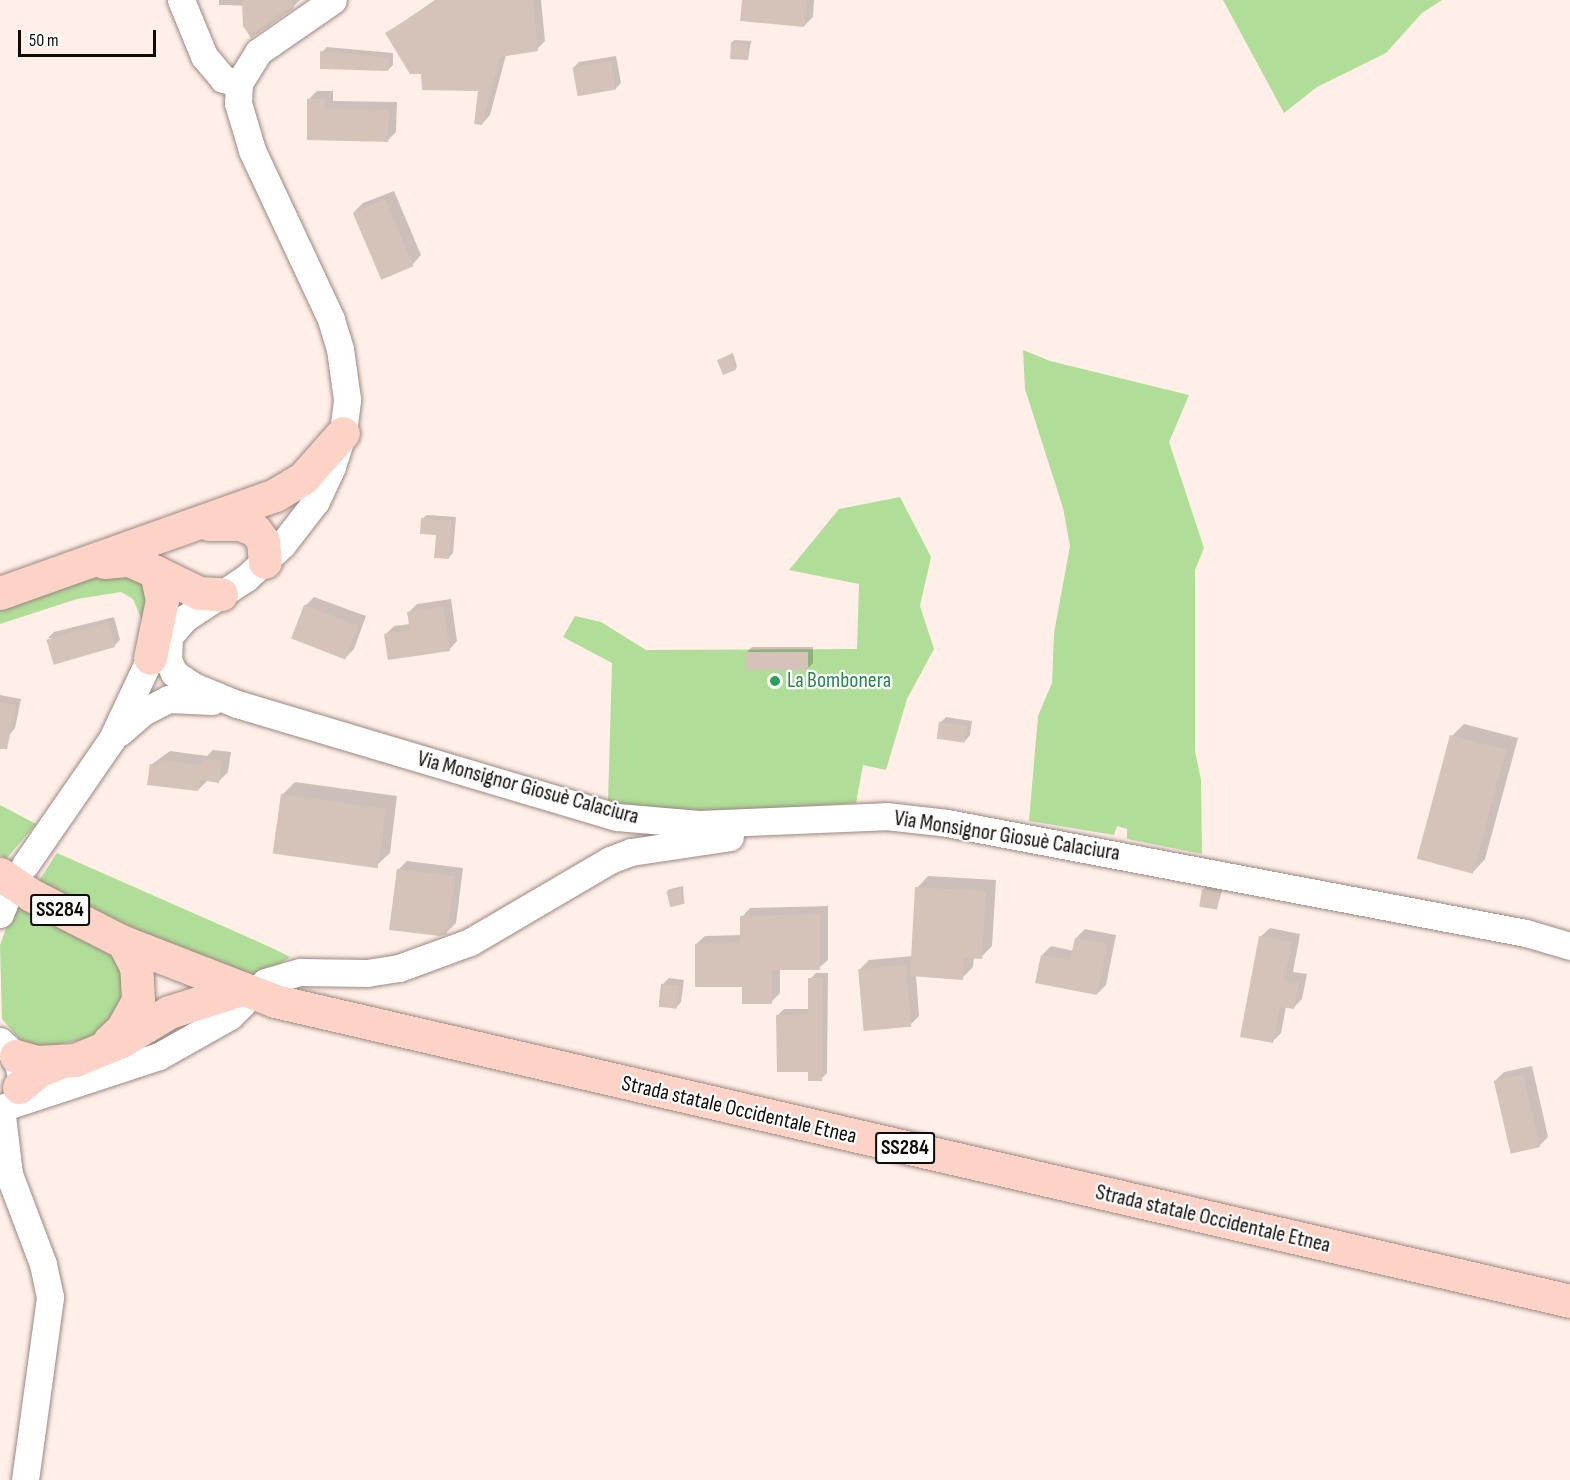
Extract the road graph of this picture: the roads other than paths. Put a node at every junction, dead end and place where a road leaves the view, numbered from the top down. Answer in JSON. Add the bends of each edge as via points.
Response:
{"nodes":[{"id":1,"x":181,"y":0,"type":"edge"},
{"id":2,"x":333,"y":0,"type":"edge"},
{"id":3,"x":239,"y":83,"type":"junction"},
{"id":4,"x":343,"y":433,"type":"junction"},
{"id":5,"x":200,"y":524,"type":"junction"},
{"id":6,"x":265,"y":562,"type":"junction"},
{"id":7,"x":82,"y":565,"type":"junction"},
{"id":8,"x":156,"y":572,"type":"junction"},
{"id":9,"x":0,"y":593,"type":"edge"},
{"id":10,"x":221,"y":594,"type":"junction"},
{"id":11,"x":153,"y":657,"type":"junction"},
{"id":12,"x":186,"y":692,"type":"junction"},
{"id":13,"x":112,"y":739,"type":"junction"},
{"id":14,"x":769,"y":822,"type":"junction"},
{"id":15,"x":8,"y":888,"type":"edge"},
{"id":16,"x":123,"y":942,"type":"junction"},
{"id":17,"x":1570,"y":946,"type":"edge"},
{"id":18,"x":250,"y":992,"type":"junction"},
{"id":19,"x":96,"y":1053,"type":"junction"},
{"id":20,"x":6,"y":1076,"type":"edge"},
{"id":21,"x":1570,"y":1301,"type":"edge"},
{"id":22,"x":26,"y":1480,"type":"edge"}],
"edges":[{"from":1,"to":3,"type":"street","via":[[204,56],[223,79]]},
{"from":2,"to":3,"type":"street","via":[[258,52]]},
{"from":3,"to":4,"type":"street","via":[[241,125],[332,319],[347,399]]},
{"from":4,"to":5,"type":"main road","via":[[303,478],[267,499]]},
{"from":4,"to":6,"type":"street","via":[[316,501]]},
{"from":5,"to":6,"type":"main road","via":[[240,524],[255,530],[263,541]]},
{"from":5,"to":7,"type":"main road"},
{"from":6,"to":10,"type":"street"},
{"from":7,"to":8,"type":"main road","via":[[129,560]]},
{"from":7,"to":9,"type":"main road"},
{"from":8,"to":10,"type":"main road","via":[[199,593]]},
{"from":8,"to":11,"type":"main road","via":[[162,600]]},
{"from":10,"to":11,"type":"street","via":[[185,618]]},
{"from":11,"to":12,"type":"street","via":[[168,660]]},
{"from":11,"to":12,"type":"street","via":[[160,695]]},
{"from":11,"to":13,"type":"street"},
{"from":12,"to":13,"type":"street","via":[[143,712]]},
{"from":12,"to":14,"type":"street","name":"Via Monsignor Giosuè Calaciura","via":[[617,817],[662,823]]},
{"from":13,"to":15,"type":"street"},
{"from":14,"to":17,"type":"street","name":"Via Monsignor Giosuè Calaciura","via":[[862,816],[948,823],[1526,933]]},
{"from":14,"to":18,"type":"street","via":[[748,835],[631,852],[610,860],[470,942],[399,968],[367,974],[301,972]]},
{"from":15,"to":16,"type":"main road","name":"Strada statale Occidentale Etnea","number":"SS284","via":[[31,895]]},
{"from":16,"to":18,"type":"main road","name":"Strada statale Occidentale Etnea","number":"SS284"},
{"from":16,"to":19,"type":"main road","via":[[136,967],[138,1000],[122,1029]]},
{"from":18,"to":19,"type":"main road","via":[[169,1012]]},
{"from":18,"to":20,"type":"street","via":[[230,1016],[159,1056]]},
{"from":18,"to":21,"type":"main road","name":"Strada statale Occidentale Etnea","number":"SS284","via":[[325,1014]]},
{"from":19,"to":20,"type":"main road"},
{"from":20,"to":22,"type":"street","via":[[9,1174],[43,1264],[50,1296]]}]}
